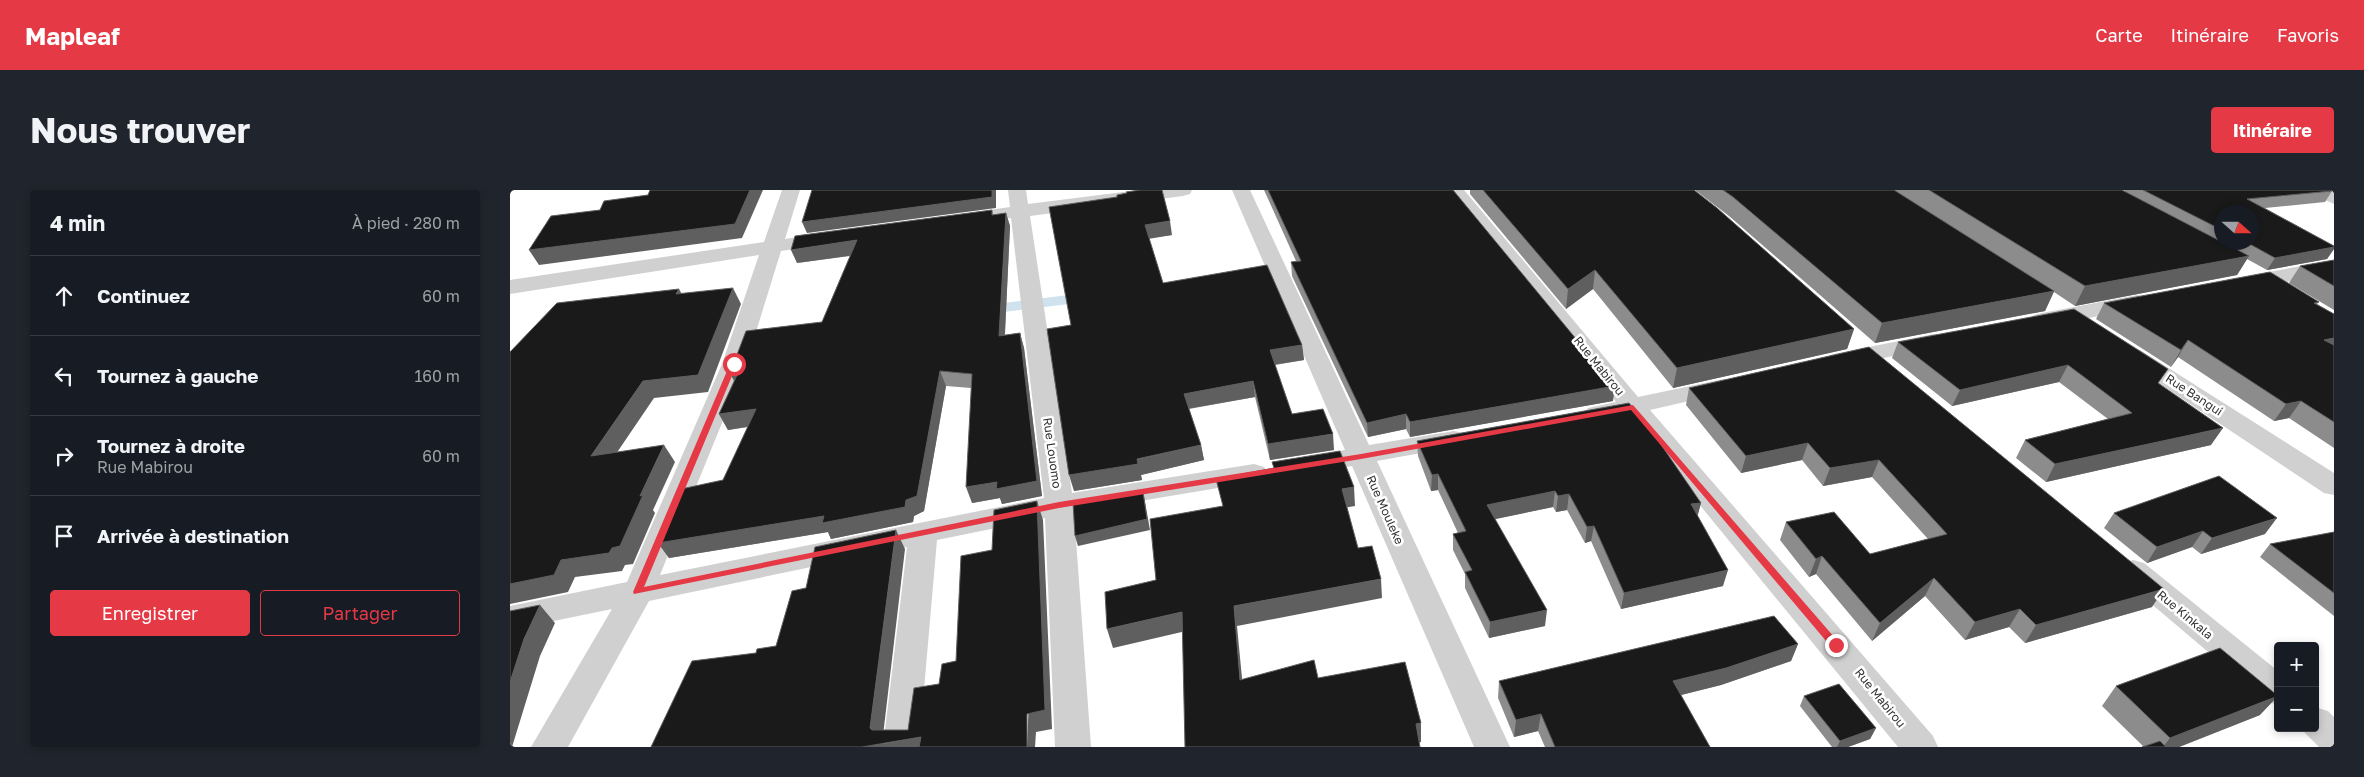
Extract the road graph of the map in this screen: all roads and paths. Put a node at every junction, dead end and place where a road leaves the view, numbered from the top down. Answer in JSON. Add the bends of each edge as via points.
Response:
{"nodes":[{"id":1,"x":791,"y":190,"type":"edge"},
{"id":2,"x":1182,"y":190,"type":"edge"},
{"id":3,"x":1241,"y":190,"type":"edge"},
{"id":4,"x":1454,"y":190,"type":"edge"},
{"id":5,"x":2318,"y":190,"type":"edge"},
{"id":6,"x":2334,"y":198,"type":"edge"},
{"id":7,"x":1018,"y":201,"type":"edge"},
{"id":8,"x":950,"y":221,"type":"edge"},
{"id":9,"x":851,"y":235,"type":"edge"},
{"id":10,"x":772,"y":246,"type":"junction"},
{"id":11,"x":2237,"y":265,"type":"edge"},
{"id":12,"x":2334,"y":266,"type":"edge"},
{"id":13,"x":2264,"y":280,"type":"junction"},
{"id":14,"x":510,"y":287,"type":"edge"},
{"id":15,"x":2215,"y":288,"type":"edge"},
{"id":16,"x":2287,"y":294,"type":"edge"},
{"id":17,"x":2046,"y":299,"type":"edge"},
{"id":18,"x":2158,"y":299,"type":"edge"},
{"id":19,"x":2071,"y":315,"type":"junction"},
{"id":20,"x":2023,"y":324,"type":"edge"},
{"id":21,"x":1847,"y":333,"type":"edge"},
{"id":22,"x":1955,"y":336,"type":"edge"},
{"id":23,"x":1869,"y":353,"type":"junction"},
{"id":24,"x":1812,"y":366,"type":"edge"},
{"id":25,"x":1892,"y":372,"type":"edge"},
{"id":26,"x":1746,"y":381,"type":"edge"},
{"id":27,"x":1633,"y":407,"type":"junction"},
{"id":28,"x":1574,"y":418,"type":"edge"},
{"id":29,"x":1478,"y":435,"type":"edge"},
{"id":30,"x":1361,"y":456,"type":"junction"},
{"id":31,"x":2334,"y":486,"type":"edge"},
{"id":32,"x":1059,"y":505,"type":"junction"},
{"id":33,"x":923,"y":534,"type":"junction"},
{"id":34,"x":2111,"y":553,"type":"edge"},
{"id":35,"x":638,"y":592,"type":"junction"},
{"id":36,"x":510,"y":618,"type":"edge"},
{"id":37,"x":2274,"y":688,"type":"edge"},
{"id":38,"x":2319,"y":725,"type":"edge"},
{"id":39,"x":2334,"y":738,"type":"edge"},
{"id":40,"x":549,"y":747,"type":"edge"},
{"id":41,"x":901,"y":747,"type":"edge"},
{"id":42,"x":1074,"y":747,"type":"edge"},
{"id":43,"x":1492,"y":747,"type":"edge"},
{"id":44,"x":1920,"y":747,"type":"edge"}],
"edges":[{"from":1,"to":10,"type":"street"},
{"from":2,"to":7,"type":"street"},
{"from":3,"to":30,"type":"street","name":"Rue Mouleke"},
{"from":4,"to":27,"type":"street","name":"Rue Mabirou"},
{"from":5,"to":6,"type":"street"},
{"from":7,"to":8,"type":"street"},
{"from":7,"to":32,"type":"street","name":"Rue Louomo"},
{"from":9,"to":10,"type":"street"},
{"from":10,"to":14,"type":"street"},
{"from":10,"to":35,"type":"street","via":[[734,364]]},
{"from":11,"to":13,"type":"street"},
{"from":12,"to":13,"type":"street"},
{"from":13,"to":15,"type":"street"},
{"from":13,"to":16,"type":"street"},
{"from":17,"to":19,"type":"street","name":"Rue Bangui"},
{"from":18,"to":19,"type":"street"},
{"from":19,"to":20,"type":"street"},
{"from":19,"to":31,"type":"street","name":"Rue Bangui"},
{"from":21,"to":23,"type":"street"},
{"from":22,"to":23,"type":"street"},
{"from":23,"to":24,"type":"street"},
{"from":23,"to":25,"type":"street"},
{"from":26,"to":27,"type":"street"},
{"from":27,"to":28,"type":"street"},
{"from":27,"to":44,"type":"street","name":"Rue Mabirou"},
{"from":29,"to":30,"type":"street"},
{"from":30,"to":32,"type":"street"},
{"from":30,"to":43,"type":"street","name":"Rue Mouleke"},
{"from":32,"to":33,"type":"street"},
{"from":32,"to":42,"type":"street","name":"Rue Louomo"},
{"from":33,"to":35,"type":"street"},
{"from":33,"to":41,"type":"street"},
{"from":34,"to":37,"type":"street","name":"Rue Kinkala"},
{"from":35,"to":36,"type":"street"},
{"from":35,"to":40,"type":"street"},
{"from":38,"to":39,"type":"street"}]}
